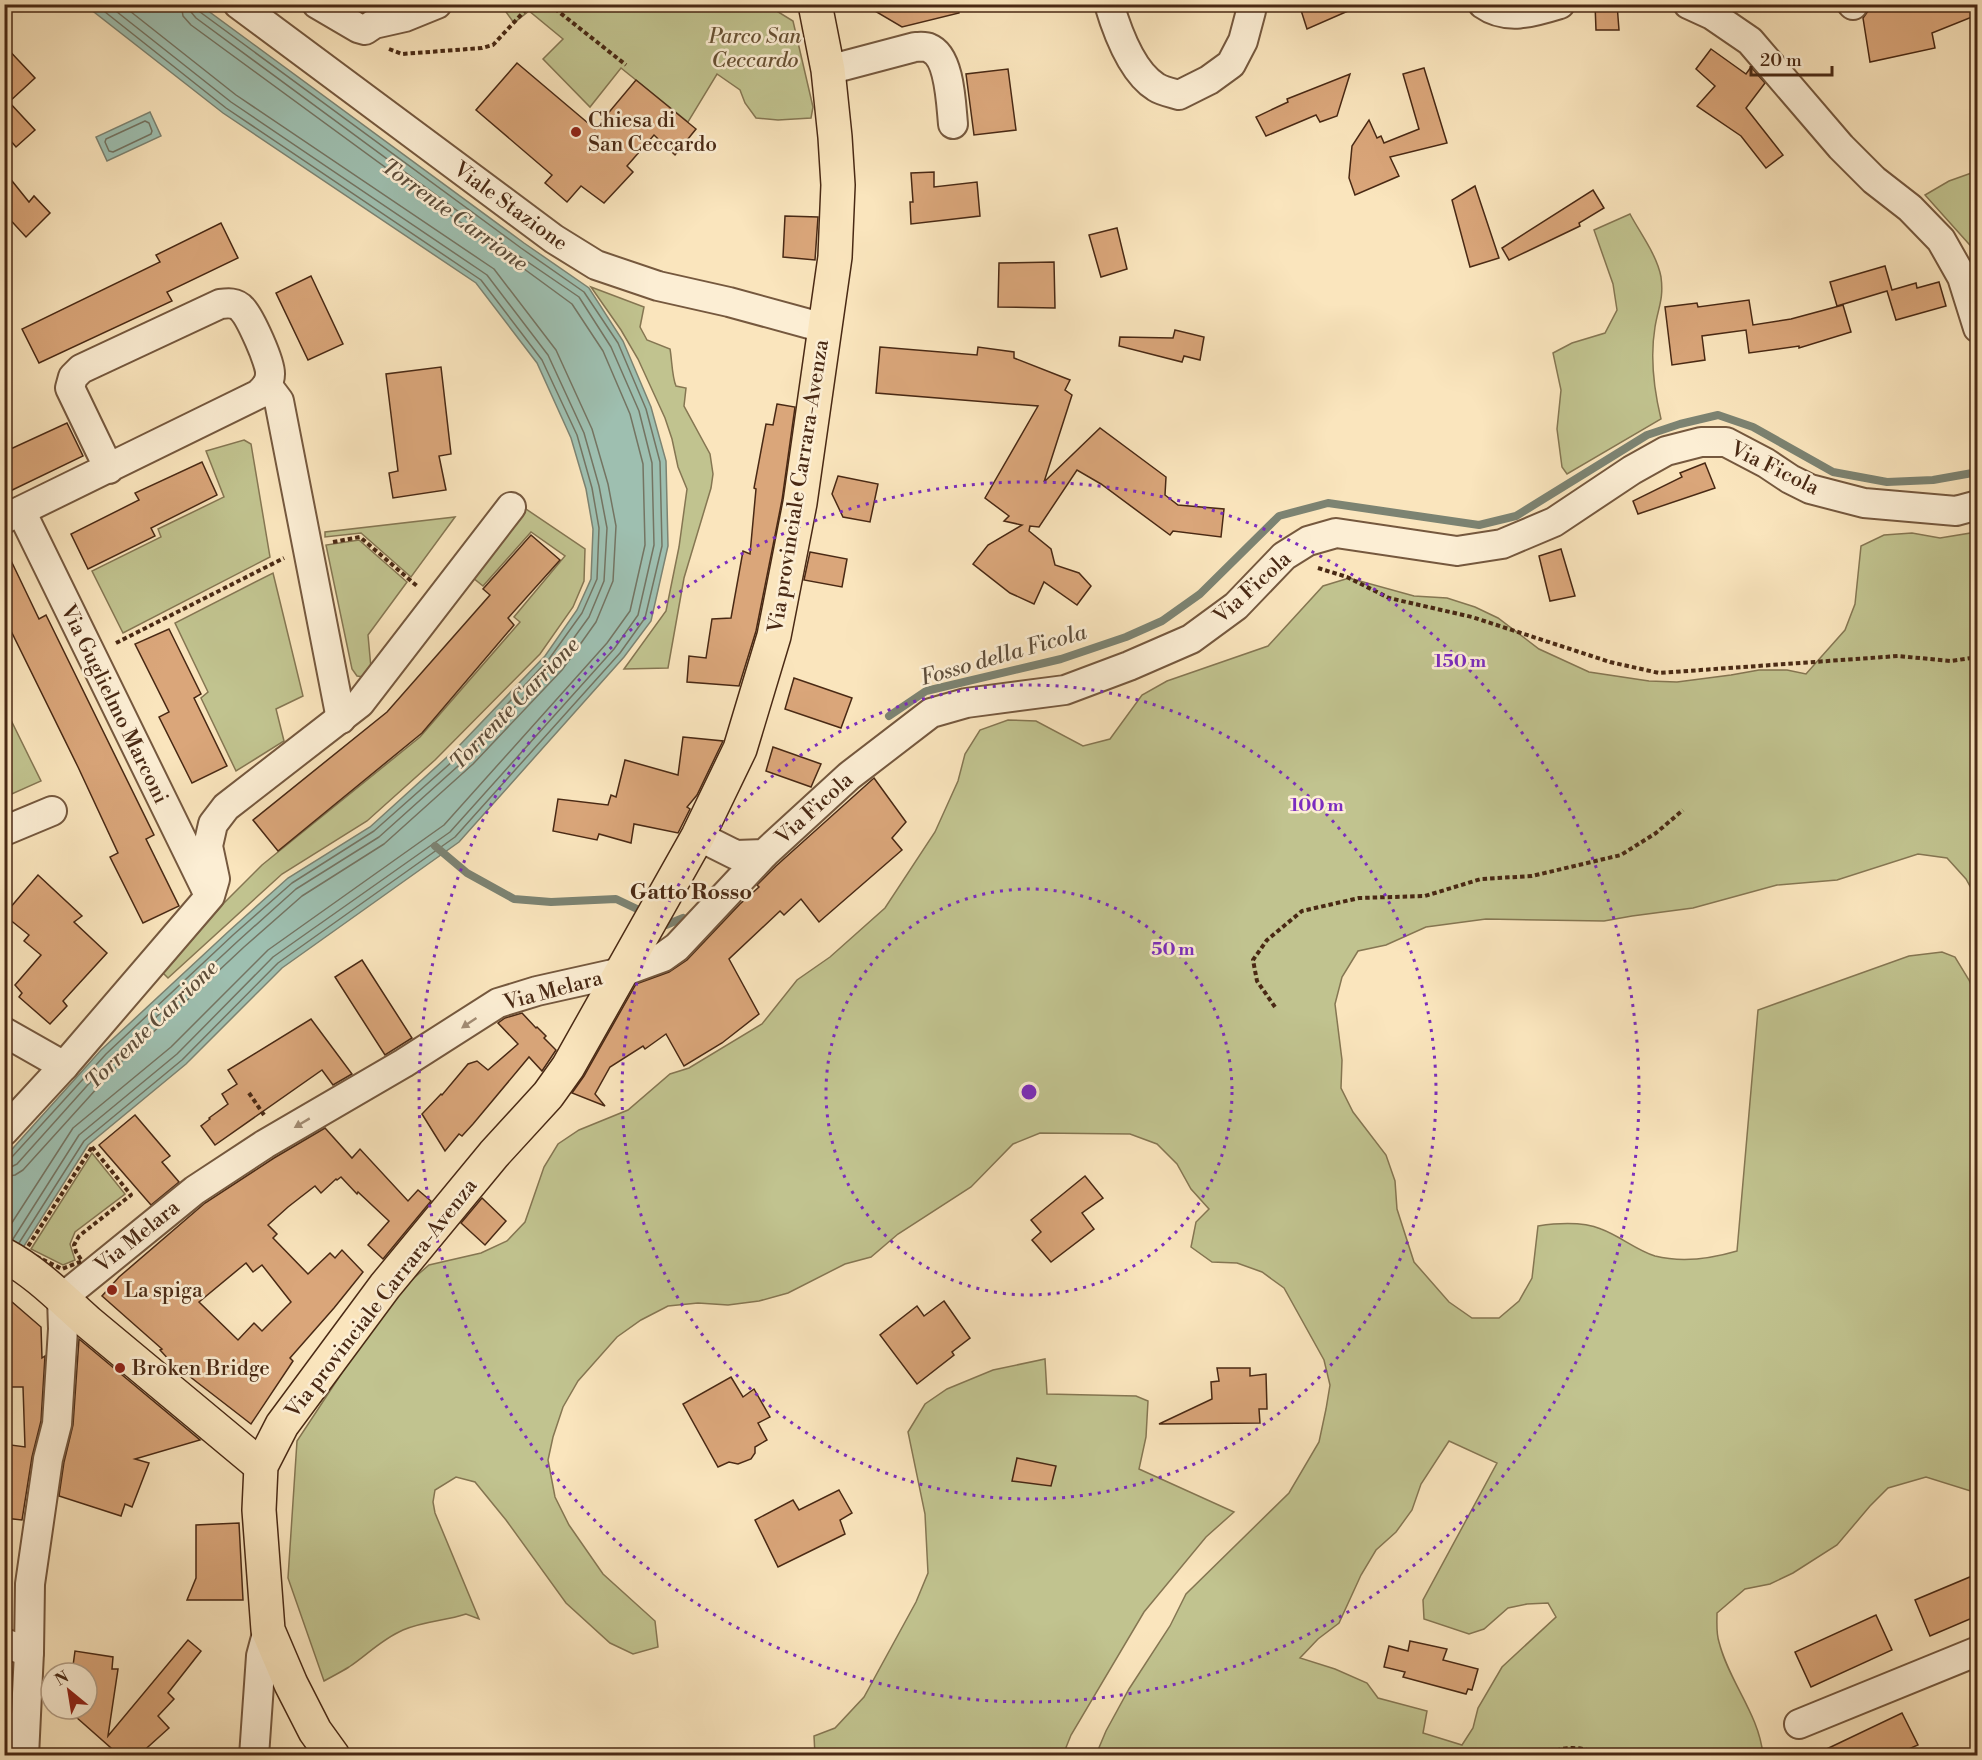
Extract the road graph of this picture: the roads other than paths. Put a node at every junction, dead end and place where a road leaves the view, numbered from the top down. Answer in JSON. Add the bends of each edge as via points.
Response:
{"nodes":[{"id":1,"x":238,"y":4,"type":"edge"},
{"id":2,"x":316,"y":4,"type":"edge"},
{"id":3,"x":436,"y":4,"type":"edge"},
{"id":4,"x":815,"y":4,"type":"edge"},
{"id":5,"x":1109,"y":4,"type":"edge"},
{"id":6,"x":1251,"y":4,"type":"edge"},
{"id":7,"x":1483,"y":4,"type":"edge"},
{"id":8,"x":1560,"y":4,"type":"edge"},
{"id":9,"x":1688,"y":4,"type":"edge"},
{"id":10,"x":828,"y":70,"type":"junction"},
{"id":11,"x":953,"y":124,"type":"dead end"},
{"id":12,"x":824,"y":328,"type":"junction"},
{"id":13,"x":1977,"y":328,"type":"edge"},
{"id":14,"x":267,"y":385,"type":"junction"},
{"id":15,"x":109,"y":469,"type":"junction"},
{"id":16,"x":1977,"y":505,"type":"edge"},
{"id":17,"x":511,"y":507,"type":"dead end"},
{"id":18,"x":13,"y":515,"type":"edge"},
{"id":19,"x":340,"y":719,"type":"junction"},
{"id":20,"x":52,"y":811,"type":"dead end"},
{"id":21,"x":4,"y":831,"type":"edge"},
{"id":22,"x":698,"y":836,"type":"junction"},
{"id":23,"x":764,"y":854,"type":"junction"},
{"id":24,"x":210,"y":896,"type":"junction"},
{"id":25,"x":622,"y":972,"type":"junction"},
{"id":26,"x":4,"y":1032,"type":"edge"},
{"id":27,"x":64,"y":1066,"type":"junction"},
{"id":28,"x":4,"y":1131,"type":"edge"},
{"id":29,"x":13,"y":1260,"type":"edge"},
{"id":30,"x":62,"y":1298,"type":"junction"},
{"id":31,"x":261,"y":1466,"type":"junction"},
{"id":32,"x":268,"y":1630,"type":"junction"},
{"id":33,"x":17,"y":1648,"type":"edge"},
{"id":34,"x":1977,"y":1651,"type":"edge"},
{"id":35,"x":1799,"y":1724,"type":"dead end"},
{"id":36,"x":24,"y":1755,"type":"edge"},
{"id":37,"x":254,"y":1755,"type":"edge"},
{"id":38,"x":333,"y":1755,"type":"edge"}],
"edges":[{"from":1,"to":12,"type":"street","name":"Viale Stazione","via":[[554,239],[596,264],[658,286]]},
{"from":2,"to":3,"type":"street","via":[[365,30]]},
{"from":4,"to":10,"type":"main road","name":"Via provinciale Carrara-Avenza"},
{"from":5,"to":6,"type":"street","via":[[1137,69],[1156,87],[1179,95],[1231,64],[1243,41]]},
{"from":7,"to":8,"type":"street","via":[[1492,11],[1510,15]]},
{"from":9,"to":13,"type":"street","via":[[1750,41],[1841,147],[1941,240],[1962,277]]},
{"from":10,"to":11,"type":"street","via":[[928,47],[939,55],[947,74]]},
{"from":10,"to":12,"type":"main road","name":"Via provinciale Carrara-Avenza","via":[[838,185],[835,257]]},
{"from":12,"to":22,"type":"main road","name":"Via provinciale Carrara-Avenza","via":[[800,503],[774,636],[740,749]]},
{"from":14,"to":15,"type":"street","name":"Via Guglielmo Marconi","via":[[259,394]]},
{"from":14,"to":15,"type":"street","via":[[271,376],[269,364],[248,317],[231,302],[81,369],[72,377],[70,388]]},
{"from":14,"to":19,"type":"street","via":[[279,401]]},
{"from":15,"to":18,"type":"street","name":"Via Guglielmo Marconi"},
{"from":16,"to":23,"type":"street","name":"Via Ficola","via":[[1956,511],[1864,503],[1810,489],[1726,442],[1701,442],[1666,451],[1554,522],[1502,544],[1457,551],[1336,533],[1308,541],[1284,556],[1236,606],[1191,639],[1065,690],[966,703],[931,713],[849,776]]},
{"from":17,"to":19,"type":"street","via":[[360,703]]},
{"from":18,"to":24,"type":"street","name":"Via Guglielmo Marconi","via":[[92,656]]},
{"from":19,"to":24,"type":"street","via":[[226,807],[213,824],[208,846],[216,879]]},
{"from":20,"to":21,"type":"street"},
{"from":22,"to":23,"type":"street","name":"Via Ficola","via":[[736,855]]},
{"from":22,"to":25,"type":"main road","name":"Via provinciale Carrara-Avenza"},
{"from":23,"to":25,"type":"street","via":[[677,947],[663,957]]},
{"from":24,"to":27,"type":"street"},
{"from":25,"to":30,"type":"street","name":"Via Melara","one_way":true,"via":[[498,1003],[195,1190]]},
{"from":25,"to":31,"type":"main road","name":"Via provinciale Carrara-Avenza","via":[[548,1095],[385,1286],[282,1425]]},
{"from":26,"to":27,"type":"street"},
{"from":27,"to":28,"type":"street"},
{"from":29,"to":30,"type":"main road"},
{"from":30,"to":31,"type":"main road"},
{"from":30,"to":33,"type":"street","via":[[57,1424]]},
{"from":31,"to":32,"type":"main road","name":"Via provinciale Carrara-Avenza","via":[[259,1510]]},
{"from":32,"to":37,"type":"street","via":[[261,1656]]},
{"from":32,"to":38,"type":"main road","name":"Via provinciale Carrara-Avenza","via":[[315,1731]]},
{"from":33,"to":36,"type":"street"},
{"from":34,"to":35,"type":"street"}]}
